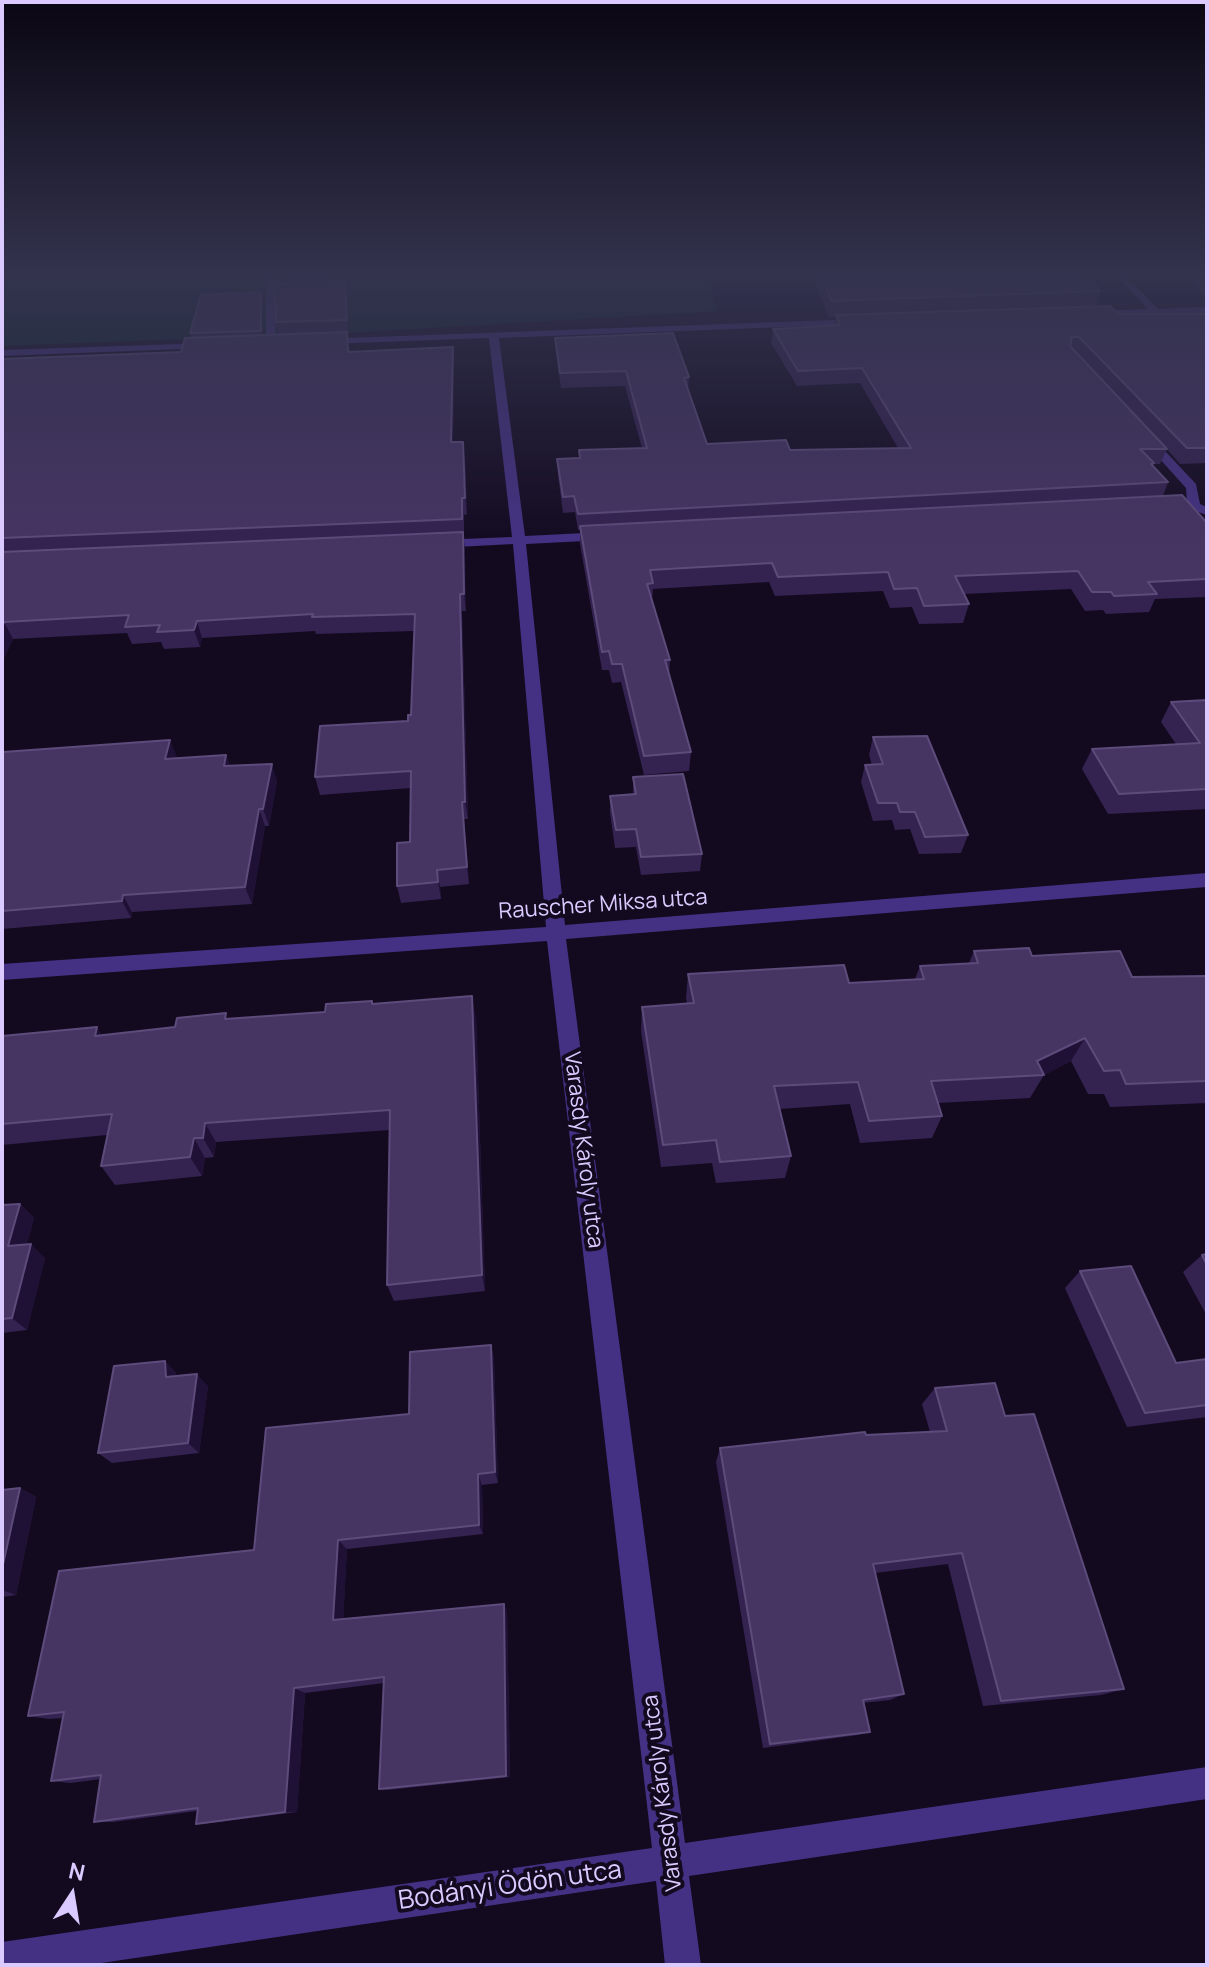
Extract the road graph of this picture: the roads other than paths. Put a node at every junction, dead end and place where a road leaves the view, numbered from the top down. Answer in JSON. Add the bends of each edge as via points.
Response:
{"nodes":[{"id":1,"x":498,"y":365,"type":"edge"},
{"id":2,"x":1132,"y":422,"type":"edge"},
{"id":3,"x":1149,"y":505,"type":"edge"},
{"id":4,"x":1201,"y":508,"type":"edge"},
{"id":5,"x":613,"y":535,"type":"edge"},
{"id":6,"x":519,"y":540,"type":"junction"},
{"id":7,"x":425,"y":544,"type":"edge"},
{"id":8,"x":1207,"y":880,"type":"edge"},
{"id":9,"x":556,"y":933,"type":"junction"},
{"id":10,"x":2,"y":972,"type":"edge"},
{"id":11,"x":1207,"y":1783,"type":"edge"},
{"id":12,"x":671,"y":1862,"type":"junction"},
{"id":13,"x":2,"y":1960,"type":"edge"},
{"id":14,"x":683,"y":1965,"type":"edge"}],
"edges":[{"from":1,"to":6,"type":"street","name":"Varasdy Károly utca"},
{"from":2,"to":4,"type":"street","via":[[1192,487]]},
{"from":3,"to":4,"type":"street"},
{"from":5,"to":6,"type":"street"},
{"from":6,"to":7,"type":"street"},
{"from":6,"to":9,"type":"street","name":"Varasdy Károly utca"},
{"from":8,"to":9,"type":"street","name":"Rauscher Miksa utca"},
{"from":9,"to":10,"type":"street","name":"Rauscher Miksa utca"},
{"from":9,"to":12,"type":"street","name":"Varasdy Károly utca"},
{"from":11,"to":12,"type":"street","name":"Bodányi Ödön utca"},
{"from":12,"to":13,"type":"street","name":"Bodányi Ödön utca"},
{"from":12,"to":14,"type":"street","name":"Varasdy Károly utca"}]}
